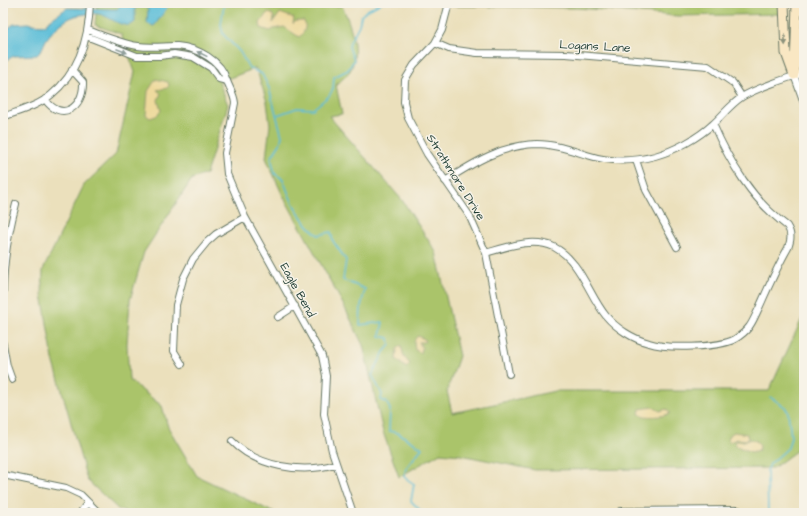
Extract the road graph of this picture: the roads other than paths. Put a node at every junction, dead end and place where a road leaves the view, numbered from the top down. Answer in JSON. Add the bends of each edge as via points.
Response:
{"nodes":[{"id":1,"x":90,"y":3,"type":"edge"},
{"id":2,"x":449,"y":3,"type":"edge"},
{"id":3,"x":784,"y":3,"type":"edge"},
{"id":4,"x":797,"y":3,"type":"edge"},
{"id":5,"x":87,"y":33,"type":"junction"},
{"id":6,"x":435,"y":43,"type":"junction"},
{"id":7,"x":72,"y":70,"type":"junction"},
{"id":8,"x":804,"y":73,"type":"edge"},
{"id":9,"x":794,"y":75,"type":"junction"},
{"id":10,"x":227,"y":81,"type":"junction"},
{"id":11,"x":742,"y":97,"type":"junction"},
{"id":12,"x":45,"y":99,"type":"junction"},
{"id":13,"x":804,"y":103,"type":"edge"},
{"id":14,"x":3,"y":117,"type":"edge"},
{"id":15,"x":713,"y":124,"type":"junction"},
{"id":16,"x":636,"y":160,"type":"junction"},
{"id":17,"x":445,"y":181,"type":"junction"},
{"id":18,"x":16,"y":204,"type":"dead end"},
{"id":19,"x":245,"y":217,"type":"junction"},
{"id":20,"x":677,"y":248,"type":"dead end"},
{"id":21,"x":486,"y":253,"type":"junction"},
{"id":22,"x":3,"y":295,"type":"edge"},
{"id":23,"x":295,"y":306,"type":"junction"},
{"id":24,"x":278,"y":317,"type":"dead end"},
{"id":25,"x":3,"y":344,"type":"edge"},
{"id":26,"x":182,"y":364,"type":"dead end"},
{"id":27,"x":509,"y":374,"type":"dead end"},
{"id":28,"x":12,"y":380,"type":"dead end"},
{"id":29,"x":232,"y":441,"type":"dead end"},
{"id":30,"x":335,"y":464,"type":"junction"},
{"id":31,"x":3,"y":475,"type":"edge"},
{"id":32,"x":88,"y":502,"type":"junction"},
{"id":33,"x":80,"y":513,"type":"edge"},
{"id":34,"x":100,"y":513,"type":"edge"},
{"id":35,"x":106,"y":513,"type":"edge"},
{"id":36,"x":353,"y":513,"type":"edge"},
{"id":37,"x":620,"y":513,"type":"edge"},
{"id":38,"x":747,"y":513,"type":"edge"}],
"edges":[{"from":1,"to":5,"type":"street"},
{"from":2,"to":6,"type":"street","name":"Strathmore Drive"},
{"from":3,"to":9,"type":"street","one_way":true,"via":[[786,53]]},
{"from":4,"to":9,"type":"street"},
{"from":5,"to":7,"type":"street"},
{"from":5,"to":10,"type":"street","one_way":true,"via":[[137,56],[174,54],[193,58],[211,68],[219,79]]},
{"from":10,"to":5,"type":"street","name":"Eagle Bend","one_way":true,"via":[[227,76],[216,62],[198,52],[179,46],[154,48],[129,44]]},
{"from":6,"to":11,"type":"street","name":"Logans Lane","via":[[449,49],[477,53],[566,54],[708,66],[733,84]]},
{"from":6,"to":17,"type":"street","name":"Strathmore Drive","via":[[414,65],[405,80],[404,102],[408,118],[426,154]]},
{"from":7,"to":12,"type":"street","via":[[61,85]]},
{"from":7,"to":12,"type":"street","via":[[83,82],[79,104],[69,110],[58,110],[49,106]]},
{"from":8,"to":9,"type":"street"},
{"from":9,"to":11,"type":"street"},
{"from":9,"to":13,"type":"street"},
{"from":10,"to":19,"type":"street","name":"Eagle Bend","via":[[235,104],[225,153],[227,174]]},
{"from":11,"to":15,"type":"street"},
{"from":12,"to":14,"type":"street"},
{"from":15,"to":16,"type":"street","via":[[671,150]]},
{"from":15,"to":21,"type":"street","via":[[739,174],[756,197],[791,232],[788,248],[749,327],[735,339],[673,347],[649,344],[624,332],[607,318],[578,268],[561,251],[542,243],[526,243]]},
{"from":16,"to":17,"type":"street","via":[[618,161],[537,144],[502,150],[471,164]]},
{"from":16,"to":20,"type":"street","via":[[646,190]]},
{"from":17,"to":21,"type":"street","name":"Strathmore Drive","via":[[470,215]]},
{"from":18,"to":22,"type":"street","via":[[5,256]]},
{"from":19,"to":23,"type":"street","name":"Eagle Bend"},
{"from":19,"to":26,"type":"street","via":[[207,242],[193,259],[183,280],[176,305],[174,351]]},
{"from":21,"to":27,"type":"street","name":"Strathmore Drive"},
{"from":23,"to":24,"type":"street"},
{"from":23,"to":30,"type":"street","name":"Eagle Bend","via":[[322,356],[326,376],[324,414]]},
{"from":25,"to":28,"type":"street"},
{"from":29,"to":30,"type":"street","via":[[242,451],[268,462],[321,468]]},
{"from":30,"to":36,"type":"street","name":"Eagle Bend"},
{"from":31,"to":32,"type":"street","via":[[66,488],[81,495]]},
{"from":32,"to":33,"type":"street"},
{"from":32,"to":34,"type":"street"},
{"from":34,"to":35,"type":"street"},
{"from":37,"to":38,"type":"street","via":[[738,510]]}]}
